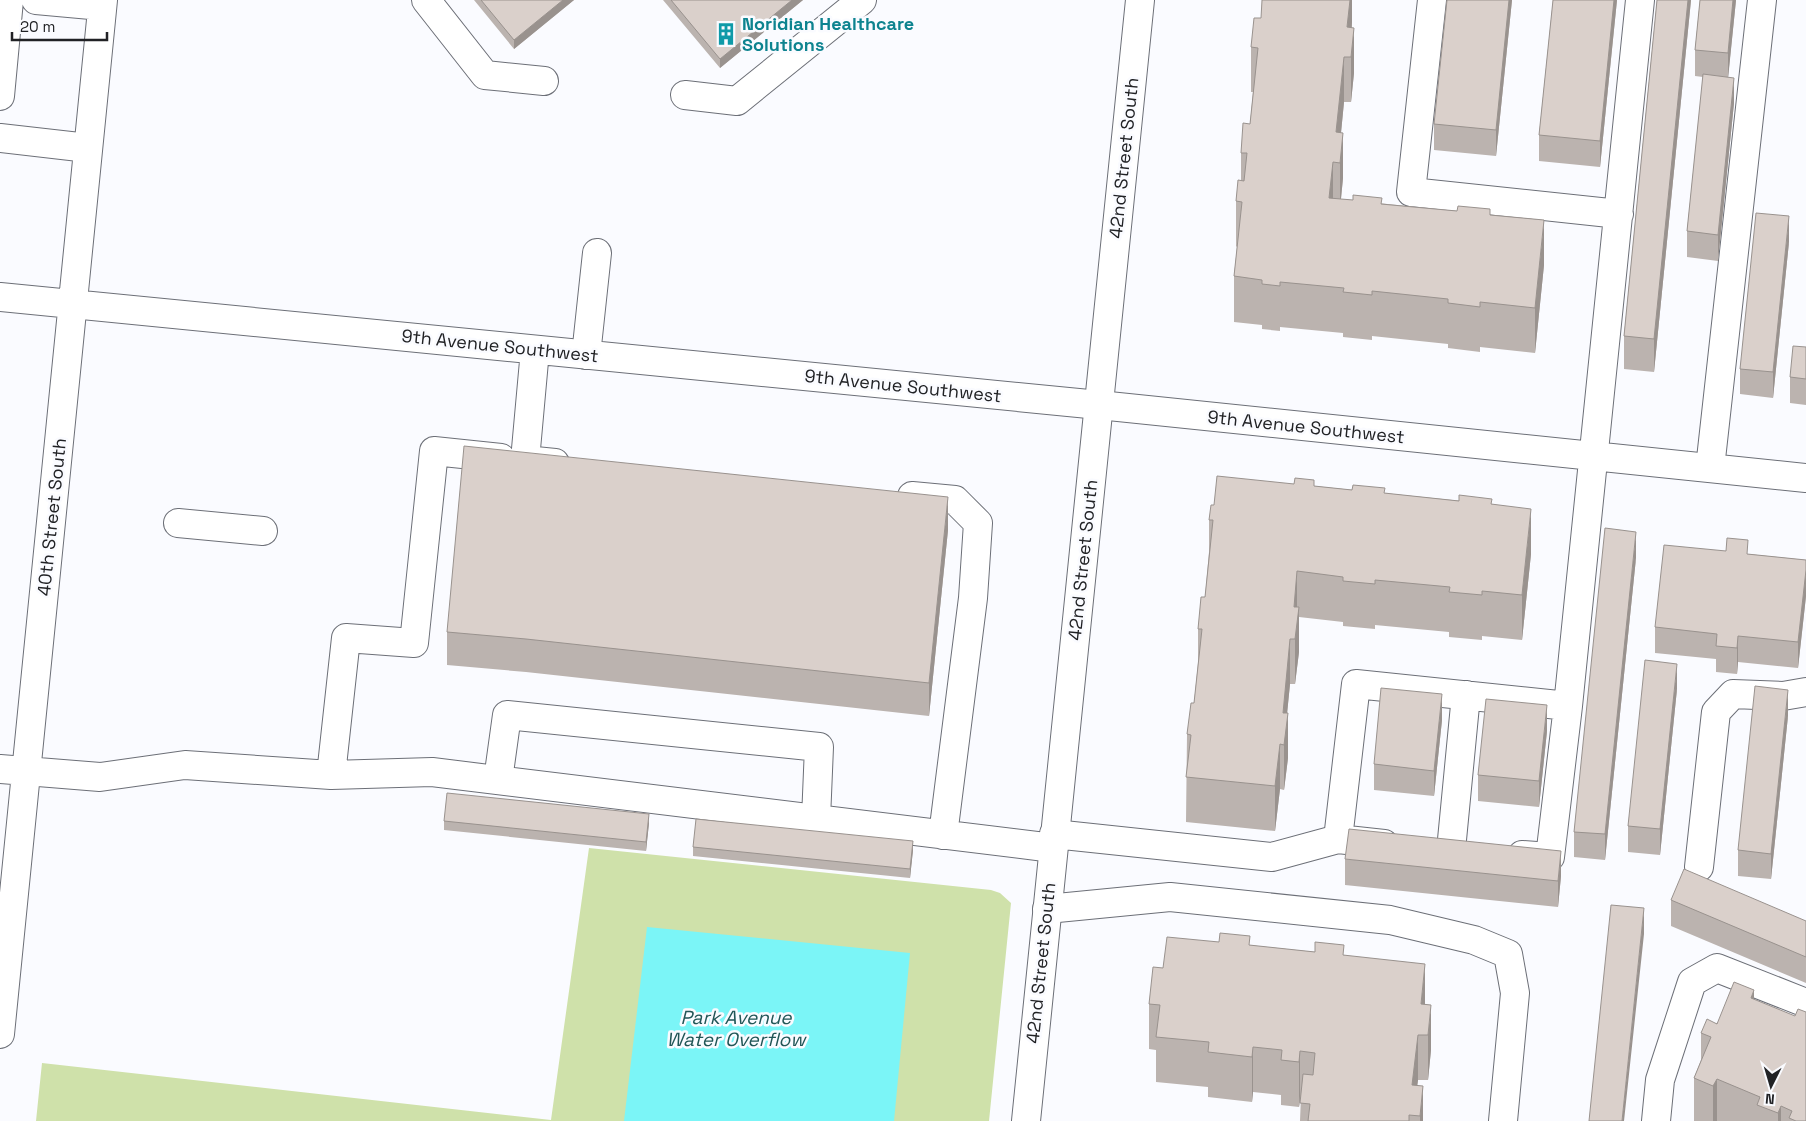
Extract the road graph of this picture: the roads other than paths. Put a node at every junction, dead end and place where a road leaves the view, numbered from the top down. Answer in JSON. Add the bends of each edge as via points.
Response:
{"nodes":[{"id":1,"x":9,"y":0,"type":"edge"},
{"id":2,"x":36,"y":0,"type":"edge"},
{"id":3,"x":426,"y":0,"type":"edge"},
{"id":4,"x":862,"y":0,"type":"edge"},
{"id":5,"x":1140,"y":0,"type":"edge"},
{"id":6,"x":1432,"y":0,"type":"edge"},
{"id":7,"x":1640,"y":0,"type":"edge"},
{"id":8,"x":1762,"y":0,"type":"edge"},
{"id":9,"x":103,"y":3,"type":"edge"},
{"id":10,"x":544,"y":81,"type":"dead end"},
{"id":11,"x":685,"y":95,"type":"dead end"},
{"id":12,"x":0,"y":96,"type":"edge"},
{"id":13,"x":0,"y":138,"type":"edge"},
{"id":14,"x":88,"y":148,"type":"junction"},
{"id":15,"x":1618,"y":214,"type":"junction"},
{"id":16,"x":597,"y":253,"type":"dead end"},
{"id":17,"x":0,"y":298,"type":"edge"},
{"id":18,"x":73,"y":304,"type":"junction"},
{"id":19,"x":535,"y":350,"type":"junction"},
{"id":20,"x":586,"y":355,"type":"junction"},
{"id":21,"x":1099,"y":405,"type":"junction"},
{"id":22,"x":1593,"y":456,"type":"junction"},
{"id":23,"x":525,"y":460,"type":"junction"},
{"id":24,"x":584,"y":466,"type":"edge"},
{"id":25,"x":1710,"y":468,"type":"junction"},
{"id":26,"x":1806,"y":478,"type":"edge"},
{"id":27,"x":886,"y":494,"type":"edge"},
{"id":28,"x":178,"y":523,"type":"dead end"},
{"id":29,"x":263,"y":531,"type":"dead end"},
{"id":30,"x":1806,"y":692,"type":"edge"},
{"id":31,"x":1466,"y":695,"type":"junction"},
{"id":32,"x":1568,"y":706,"type":"junction"},
{"id":33,"x":13,"y":771,"type":"edge"},
{"id":34,"x":331,"y":775,"type":"junction"},
{"id":35,"x":498,"y":780,"type":"junction"},
{"id":36,"x":816,"y":819,"type":"junction"},
{"id":37,"x":943,"y":834,"type":"junction"},
{"id":38,"x":1338,"y":839,"type":"junction"},
{"id":39,"x":1054,"y":841,"type":"junction"},
{"id":40,"x":1500,"y":854,"type":"edge"},
{"id":41,"x":1699,"y":867,"type":"dead end"},
{"id":42,"x":1047,"y":909,"type":"junction"},
{"id":43,"x":1806,"y":1003,"type":"edge"},
{"id":44,"x":0,"y":1034,"type":"edge"},
{"id":45,"x":1026,"y":1121,"type":"edge"},
{"id":46,"x":1503,"y":1121,"type":"edge"},
{"id":47,"x":1656,"y":1121,"type":"edge"}],
"edges":[{"from":1,"to":12,"type":"street"},
{"from":2,"to":9,"type":"street"},
{"from":3,"to":10,"type":"street","via":[[485,75]]},
{"from":4,"to":11,"type":"street","via":[[737,101]]},
{"from":5,"to":21,"type":"street","name":"42nd Street South"},
{"from":6,"to":15,"type":"street","via":[[1412,192]]},
{"from":7,"to":15,"type":"street"},
{"from":8,"to":25,"type":"street"},
{"from":9,"to":14,"type":"street","name":"40th Street South"},
{"from":13,"to":14,"type":"street"},
{"from":14,"to":18,"type":"street","name":"40th Street South"},
{"from":15,"to":22,"type":"street"},
{"from":16,"to":20,"type":"street"},
{"from":17,"to":18,"type":"street","name":"9th Avenue Southwest"},
{"from":18,"to":19,"type":"street","name":"9th Avenue Southwest"},
{"from":18,"to":33,"type":"street","name":"40th Street South"},
{"from":19,"to":20,"type":"street","name":"9th Avenue Southwest"},
{"from":19,"to":23,"type":"street"},
{"from":20,"to":21,"type":"street","name":"9th Avenue Southwest"},
{"from":21,"to":22,"type":"street","name":"9th Avenue Southwest"},
{"from":21,"to":39,"type":"street","name":"42nd Street South"},
{"from":22,"to":25,"type":"street","name":"9th Avenue Southwest"},
{"from":22,"to":32,"type":"street"},
{"from":23,"to":24,"type":"street"},
{"from":23,"to":34,"type":"street","via":[[434,451],[414,643],[346,638]]},
{"from":25,"to":26,"type":"street","name":"9th Avenue Southwest"},
{"from":27,"to":37,"type":"street","via":[[955,500],[978,523],[973,598]]},
{"from":28,"to":29,"type":"street"},
{"from":30,"to":41,"type":"street","via":[[1783,696],[1733,694],[1716,712]]},
{"from":31,"to":32,"type":"street"},
{"from":31,"to":38,"type":"street","via":[[1356,684]]},
{"from":31,"to":38,"type":"street","via":[[1461,851]]},
{"from":32,"to":40,"type":"street","via":[[1550,858]]},
{"from":33,"to":34,"type":"street","via":[[100,777],[185,765]]},
{"from":33,"to":44,"type":"street","name":"40th Street South"},
{"from":34,"to":35,"type":"street","via":[[432,772]]},
{"from":35,"to":36,"type":"street"},
{"from":35,"to":36,"type":"street","via":[[507,715],[819,747]]},
{"from":36,"to":37,"type":"street"},
{"from":37,"to":39,"type":"street"},
{"from":38,"to":39,"type":"street","via":[[1272,857]]},
{"from":39,"to":42,"type":"street","name":"42nd Street South"},
{"from":42,"to":45,"type":"street","name":"42nd Street South"},
{"from":42,"to":46,"type":"street","via":[[1170,897],[1390,920],[1474,940],[1508,954],[1515,993]]},
{"from":43,"to":47,"type":"street","via":[[1717,968],[1692,982],[1660,1080]]}]}
